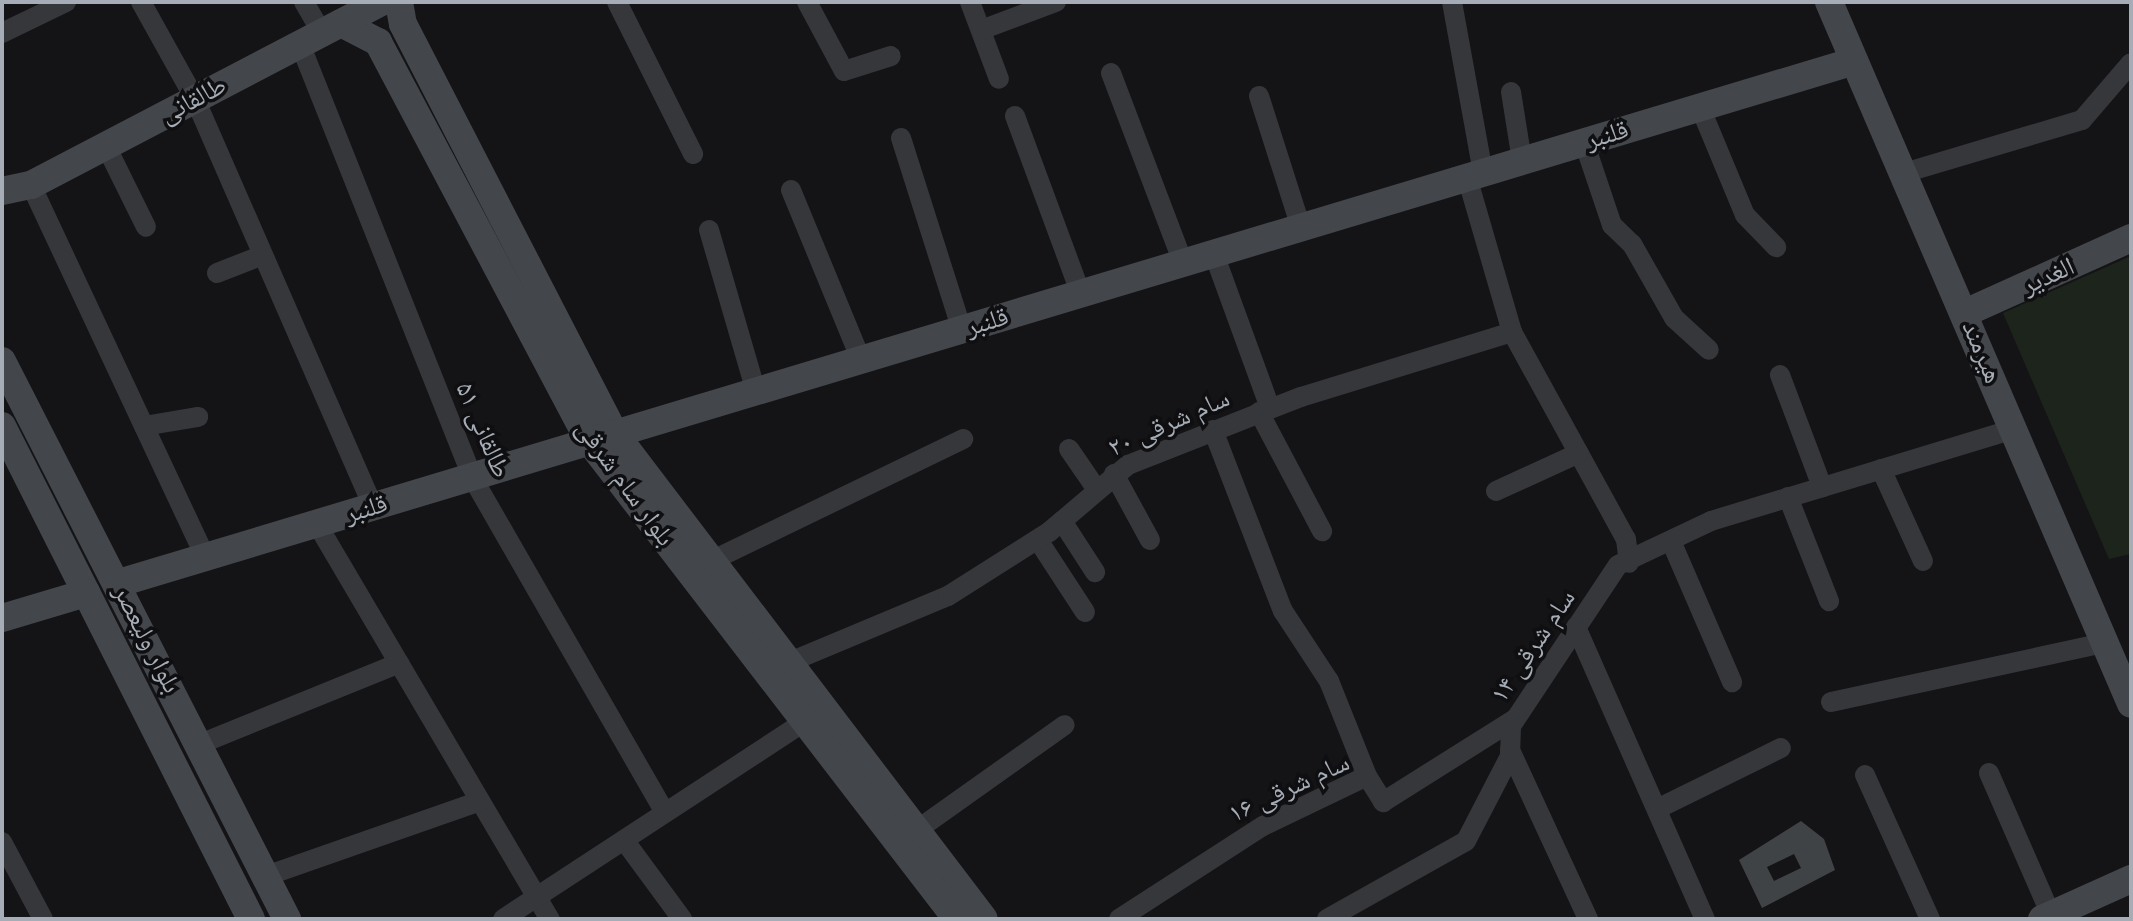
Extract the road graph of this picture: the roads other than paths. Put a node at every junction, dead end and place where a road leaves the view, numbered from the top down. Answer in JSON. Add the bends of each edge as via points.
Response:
{"nodes":[{"id":1,"x":66,"y":2,"type":"edge"},
{"id":2,"x":141,"y":2,"type":"edge"},
{"id":3,"x":304,"y":2,"type":"edge"},
{"id":4,"x":381,"y":2,"type":"edge"},
{"id":5,"x":399,"y":2,"type":"edge"},
{"id":6,"x":617,"y":2,"type":"edge"},
{"id":7,"x":807,"y":2,"type":"edge"},
{"id":8,"x":970,"y":2,"type":"edge"},
{"id":9,"x":1056,"y":2,"type":"edge"},
{"id":10,"x":1452,"y":2,"type":"edge"},
{"id":11,"x":1829,"y":2,"type":"edge"},
{"id":12,"x":981,"y":30,"type":"junction"},
{"id":13,"x":2,"y":33,"type":"edge"},
{"id":14,"x":321,"y":33,"type":"junction"},
{"id":15,"x":891,"y":56,"type":"dead end"},
{"id":16,"x":1854,"y":61,"type":"junction"},
{"id":17,"x":2131,"y":63,"type":"edge"},
{"id":18,"x":1111,"y":73,"type":"dead end"},
{"id":19,"x":999,"y":79,"type":"dead end"},
{"id":20,"x":1511,"y":92,"type":"dead end"},
{"id":21,"x":1259,"y":96,"type":"dead end"},
{"id":22,"x":195,"y":99,"type":"junction"},
{"id":23,"x":1700,"y":107,"type":"junction"},
{"id":24,"x":1015,"y":116,"type":"dead end"},
{"id":25,"x":901,"y":138,"type":"dead end"},
{"id":26,"x":1584,"y":142,"type":"junction"},
{"id":27,"x":106,"y":146,"type":"junction"},
{"id":28,"x":693,"y":154,"type":"dead end"},
{"id":29,"x":1522,"y":161,"type":"junction"},
{"id":30,"x":1904,"y":173,"type":"junction"},
{"id":31,"x":1475,"y":175,"type":"junction"},
{"id":32,"x":31,"y":185,"type":"junction"},
{"id":33,"x":791,"y":190,"type":"dead end"},
{"id":34,"x":2,"y":191,"type":"edge"},
{"id":35,"x":2,"y":213,"type":"edge"},
{"id":36,"x":146,"y":227,"type":"dead end"},
{"id":37,"x":1301,"y":228,"type":"junction"},
{"id":38,"x":709,"y":230,"type":"dead end"},
{"id":39,"x":2131,"y":238,"type":"edge"},
{"id":40,"x":1776,"y":247,"type":"dead end"},
{"id":41,"x":1214,"y":254,"type":"junction"},
{"id":42,"x":263,"y":255,"type":"junction"},
{"id":43,"x":1183,"y":263,"type":"junction"},
{"id":44,"x":217,"y":273,"type":"dead end"},
{"id":45,"x":1081,"y":294,"type":"junction"},
{"id":46,"x":1965,"y":313,"type":"junction"},
{"id":47,"x":962,"y":330,"type":"junction"},
{"id":48,"x":1512,"y":332,"type":"junction"},
{"id":49,"x":1709,"y":350,"type":"dead end"},
{"id":50,"x":861,"y":360,"type":"junction"},
{"id":51,"x":2,"y":361,"type":"edge"},
{"id":52,"x":1780,"y":375,"type":"dead end"},
{"id":53,"x":756,"y":392,"type":"junction"},
{"id":54,"x":1264,"y":410,"type":"junction"},
{"id":55,"x":198,"y":417,"type":"dead end"},
{"id":56,"x":2,"y":426,"type":"edge"},
{"id":57,"x":144,"y":426,"type":"junction"},
{"id":58,"x":2014,"y":429,"type":"junction"},
{"id":59,"x":1213,"y":430,"type":"junction"},
{"id":60,"x":603,"y":438,"type":"junction"},
{"id":61,"x":963,"y":439,"type":"dead end"},
{"id":62,"x":1069,"y":449,"type":"dead end"},
{"id":63,"x":1579,"y":453,"type":"junction"},
{"id":64,"x":1881,"y":469,"type":"junction"},
{"id":65,"x":1114,"y":474,"type":"junction"},
{"id":66,"x":472,"y":477,"type":"junction"},
{"id":67,"x":1095,"y":487,"type":"junction"},
{"id":68,"x":1822,"y":487,"type":"junction"},
{"id":69,"x":1496,"y":491,"type":"dead end"},
{"id":70,"x":1788,"y":497,"type":"junction"},
{"id":71,"x":373,"y":507,"type":"junction"},
{"id":72,"x":1062,"y":521,"type":"junction"},
{"id":73,"x":317,"y":524,"type":"junction"},
{"id":74,"x":1322,"y":531,"type":"dead end"},
{"id":75,"x":1038,"y":540,"type":"junction"},
{"id":76,"x":1150,"y":540,"type":"dead end"},
{"id":77,"x":1671,"y":541,"type":"junction"},
{"id":78,"x":206,"y":558,"type":"junction"},
{"id":79,"x":713,"y":560,"type":"junction"},
{"id":80,"x":1923,"y":561,"type":"dead end"},
{"id":81,"x":1629,"y":563,"type":"junction"},
{"id":82,"x":1095,"y":572,"type":"dead end"},
{"id":83,"x":119,"y":583,"type":"junction"},
{"id":84,"x":86,"y":593,"type":"junction"},
{"id":85,"x":1829,"y":601,"type":"dead end"},
{"id":86,"x":1085,"y":612,"type":"dead end"},
{"id":87,"x":2,"y":618,"type":"edge"},
{"id":88,"x":1576,"y":627,"type":"junction"},
{"id":89,"x":2105,"y":643,"type":"junction"},
{"id":90,"x":790,"y":662,"type":"junction"},
{"id":91,"x":399,"y":663,"type":"junction"},
{"id":92,"x":1732,"y":682,"type":"dead end"},
{"id":93,"x":2128,"y":689,"type":"edge"},
{"id":94,"x":1831,"y":702,"type":"dead end"},
{"id":95,"x":1515,"y":719,"type":"junction"},
{"id":96,"x":807,"y":720,"type":"junction"},
{"id":97,"x":1065,"y":725,"type":"dead end"},
{"id":98,"x":200,"y":744,"type":"junction"},
{"id":99,"x":1781,"y":748,"type":"dead end"},
{"id":100,"x":1510,"y":750,"type":"junction"},
{"id":101,"x":1989,"y":773,"type":"dead end"},
{"id":102,"x":1865,"y":775,"type":"dead end"},
{"id":103,"x":1367,"y":776,"type":"junction"},
{"id":104,"x":480,"y":801,"type":"junction"},
{"id":105,"x":1657,"y":809,"type":"junction"},
{"id":106,"x":665,"y":813,"type":"junction"},
{"id":107,"x":917,"y":830,"type":"junction"},
{"id":108,"x":624,"y":840,"type":"junction"},
{"id":109,"x":2,"y":842,"type":"edge"},
{"id":110,"x":266,"y":876,"type":"junction"},
{"id":111,"x":2131,"y":879,"type":"edge"},
{"id":112,"x":536,"y":897,"type":"junction"},
{"id":113,"x":1337,"y":916,"type":"edge"},
{"id":114,"x":2047,"y":917,"type":"edge"},
{"id":115,"x":43,"y":919,"type":"edge"},
{"id":116,"x":251,"y":919,"type":"edge"},
{"id":117,"x":287,"y":919,"type":"edge"},
{"id":118,"x":503,"y":919,"type":"edge"},
{"id":119,"x":550,"y":919,"type":"edge"},
{"id":120,"x":682,"y":919,"type":"edge"},
{"id":121,"x":957,"y":919,"type":"edge"},
{"id":122,"x":984,"y":919,"type":"edge"},
{"id":123,"x":1119,"y":919,"type":"edge"},
{"id":124,"x":1588,"y":919,"type":"edge"},
{"id":125,"x":1705,"y":919,"type":"edge"},
{"id":126,"x":1930,"y":919,"type":"edge"}],
"edges":[{"from":1,"to":13,"type":"street"},
{"from":2,"to":22,"type":"street"},
{"from":3,"to":14,"type":"street","name":"طالقانی ۵۱"},
{"from":4,"to":14,"type":"street","name":"طالقانی"},
{"from":5,"to":60,"type":"street","name":"بلوار سام شرقی","via":[[403,24]]},
{"from":6,"to":28,"type":"street"},
{"from":7,"to":15,"type":"street","via":[[844,71]]},
{"from":8,"to":12,"type":"street"},
{"from":9,"to":12,"type":"street"},
{"from":10,"to":31,"type":"street"},
{"from":11,"to":16,"type":"street","name":"هیرمند"},
{"from":12,"to":19,"type":"street"},
{"from":14,"to":22,"type":"street","name":"طالقانی"},
{"from":14,"to":60,"type":"street","name":"بلوار سام شرقی","via":[[378,42]]},
{"from":14,"to":66,"type":"street","name":"طالقانی ۵۱"},
{"from":16,"to":23,"type":"street","name":"قلنبر"},
{"from":16,"to":30,"type":"street","name":"هیرمند"},
{"from":17,"to":30,"type":"street","via":[[2082,120]]},
{"from":18,"to":43,"type":"street"},
{"from":20,"to":29,"type":"street"},
{"from":21,"to":37,"type":"street"},
{"from":22,"to":27,"type":"street","name":"طالقانی"},
{"from":22,"to":42,"type":"street"},
{"from":23,"to":26,"type":"street","name":"قلنبر"},
{"from":23,"to":40,"type":"street","via":[[1745,215]]},
{"from":24,"to":45,"type":"street"},
{"from":25,"to":47,"type":"street"},
{"from":26,"to":29,"type":"street","name":"قلنبر"},
{"from":26,"to":49,"type":"street","via":[[1612,225],[1632,244],[1674,318]]},
{"from":27,"to":32,"type":"street","name":"طالقانی"},
{"from":27,"to":36,"type":"street"},
{"from":29,"to":31,"type":"street","name":"قلنبر"},
{"from":30,"to":46,"type":"street","name":"هیرمند"},
{"from":31,"to":37,"type":"street","name":"قلنبر"},
{"from":31,"to":48,"type":"street"},
{"from":32,"to":34,"type":"street","name":"طالقانی"},
{"from":32,"to":35,"type":"street"},
{"from":32,"to":57,"type":"street"},
{"from":33,"to":50,"type":"street"},
{"from":37,"to":41,"type":"street","name":"قلنبر"},
{"from":38,"to":53,"type":"street"},
{"from":39,"to":46,"type":"street","name":"الغدیر"},
{"from":41,"to":43,"type":"street","name":"قلنبر"},
{"from":41,"to":54,"type":"street"},
{"from":42,"to":44,"type":"street"},
{"from":42,"to":71,"type":"street"},
{"from":43,"to":45,"type":"street","name":"قلنبر"},
{"from":45,"to":47,"type":"street","name":"قلنبر"},
{"from":46,"to":58,"type":"street","name":"هیرمند"},
{"from":47,"to":50,"type":"street","name":"قلنبر"},
{"from":48,"to":54,"type":"street","name":"سام شرقی ۲۰"},
{"from":48,"to":63,"type":"street"},
{"from":50,"to":53,"type":"street","name":"قلنبر"},
{"from":51,"to":83,"type":"street","name":"بلوار ولیعصر"},
{"from":52,"to":68,"type":"street"},
{"from":53,"to":60,"type":"street","name":"قلنبر"},
{"from":54,"to":59,"type":"street","name":"سام شرقی ۲۰"},
{"from":54,"to":74,"type":"street"},
{"from":55,"to":57,"type":"street"},
{"from":56,"to":84,"type":"street","name":"بلوار ولیعصر"},
{"from":57,"to":78,"type":"street"},
{"from":58,"to":64,"type":"street","name":"سام شرقی ۱۴"},
{"from":58,"to":89,"type":"street","name":"هیرمند"},
{"from":59,"to":65,"type":"street","name":"سام شرقی ۲۰"},
{"from":59,"to":103,"type":"street","via":[[1283,611],[1329,681]]},
{"from":60,"to":66,"type":"street","name":"قلنبر"},
{"from":60,"to":79,"type":"street","name":"بلوار سام شرقی"},
{"from":60,"to":96,"type":"street","name":"بلوار سام شرقی"},
{"from":61,"to":79,"type":"street"},
{"from":62,"to":67,"type":"street"},
{"from":63,"to":69,"type":"street"},
{"from":63,"to":81,"type":"street","via":[[1626,539]]},
{"from":64,"to":68,"type":"street","name":"سام شرقی ۱۴"},
{"from":64,"to":80,"type":"street"},
{"from":65,"to":67,"type":"street","name":"سام شرقی ۲۰"},
{"from":65,"to":76,"type":"street"},
{"from":66,"to":71,"type":"street","name":"قلنبر"},
{"from":66,"to":106,"type":"street","name":"طالقانی ۵۱"},
{"from":67,"to":72,"type":"street","name":"سام شرقی ۲۰"},
{"from":68,"to":70,"type":"street","name":"سام شرقی ۱۴"},
{"from":70,"to":77,"type":"street","name":"سام شرقی ۱۴"},
{"from":70,"to":85,"type":"street"},
{"from":71,"to":73,"type":"street","name":"قلنبر"},
{"from":72,"to":75,"type":"street","name":"سام شرقی ۲۰"},
{"from":72,"to":82,"type":"street"},
{"from":73,"to":78,"type":"street","name":"قلنبر"},
{"from":73,"to":91,"type":"street"},
{"from":75,"to":86,"type":"street"},
{"from":75,"to":90,"type":"street","name":"سام شرقی ۲۰","via":[[919,612]]},
{"from":77,"to":81,"type":"street","name":"سام شرقی ۱۴"},
{"from":77,"to":92,"type":"street"},
{"from":78,"to":83,"type":"street","name":"قلنبر"},
{"from":79,"to":90,"type":"street","name":"بلوار سام شرقی"},
{"from":81,"to":88,"type":"street","name":"سام شرقی ۱۴","via":[[1618,565]]},
{"from":83,"to":98,"type":"street","name":"بلوار ولیعصر"},
{"from":84,"to":87,"type":"street"},
{"from":84,"to":116,"type":"street","name":"بلوار ولیعصر"},
{"from":88,"to":95,"type":"street","name":"سام شرقی ۱۴"},
{"from":88,"to":105,"type":"street"},
{"from":89,"to":93,"type":"street","name":"هیرمند"},
{"from":89,"to":94,"type":"street"},
{"from":90,"to":107,"type":"street","name":"بلوار سام شرقی"},
{"from":91,"to":98,"type":"street"},
{"from":91,"to":104,"type":"street"},
{"from":95,"to":100,"type":"street","name":"سام شرقی ۱۴"},
{"from":95,"to":103,"type":"street","name":"سام شرقی ۱۶","via":[[1383,802]]},
{"from":96,"to":106,"type":"street"},
{"from":96,"to":121,"type":"street","name":"بلوار سام شرقی"},
{"from":97,"to":107,"type":"street"},
{"from":98,"to":110,"type":"street","name":"بلوار ولیعصر"},
{"from":99,"to":105,"type":"street"},
{"from":100,"to":113,"type":"street","name":"سام شرقی ۱۴","via":[[1466,841]]},
{"from":100,"to":124,"type":"street"},
{"from":101,"to":114,"type":"street"},
{"from":102,"to":126,"type":"street"},
{"from":103,"to":123,"type":"street","name":"سام شرقی ۱۶","via":[[1224,847]]},
{"from":104,"to":110,"type":"street"},
{"from":104,"to":112,"type":"street"},
{"from":105,"to":125,"type":"street"},
{"from":106,"to":108,"type":"street"},
{"from":107,"to":122,"type":"street","name":"بلوار سام شرقی"},
{"from":108,"to":112,"type":"street"},
{"from":108,"to":120,"type":"street"},
{"from":109,"to":115,"type":"street"},
{"from":110,"to":117,"type":"street","name":"بلوار ولیعصر"},
{"from":111,"to":114,"type":"street"},
{"from":112,"to":118,"type":"street"},
{"from":112,"to":119,"type":"street"}]}
